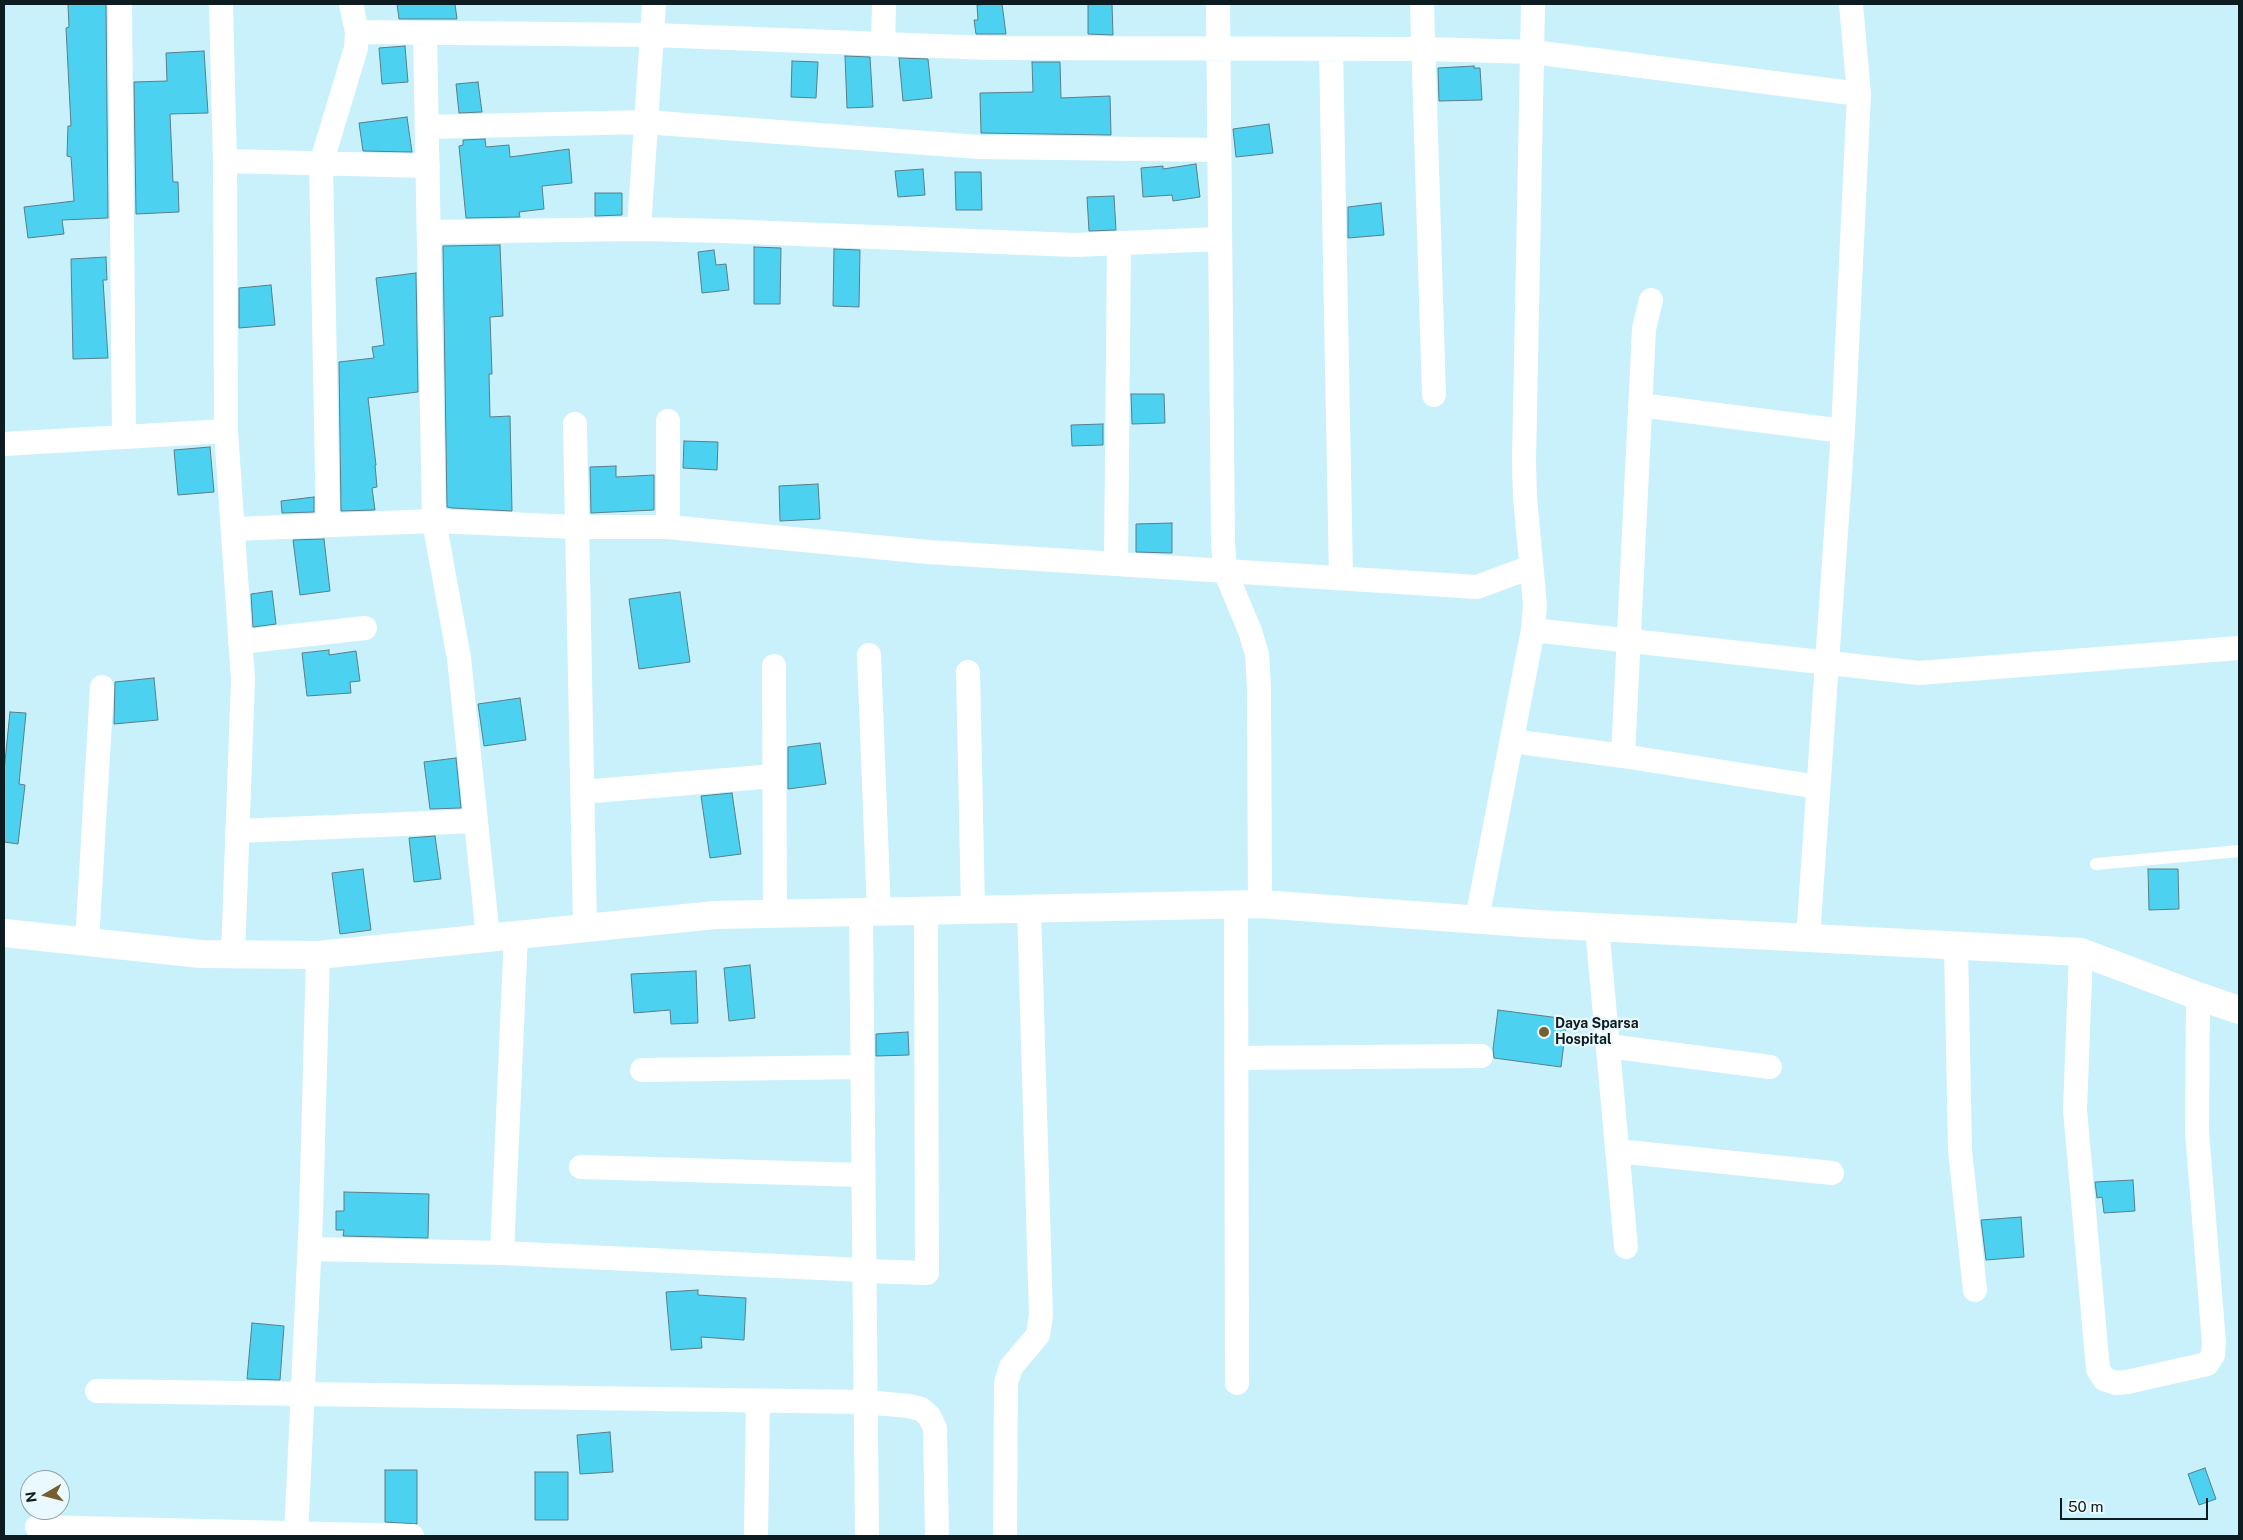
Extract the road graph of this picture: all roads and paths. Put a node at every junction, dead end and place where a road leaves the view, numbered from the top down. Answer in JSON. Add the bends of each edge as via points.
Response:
{"nodes":[{"id":1,"x":120,"y":4,"type":"edge"},
{"id":2,"x":221,"y":4,"type":"edge"},
{"id":3,"x":351,"y":4,"type":"edge"},
{"id":4,"x":654,"y":4,"type":"edge"},
{"id":5,"x":884,"y":4,"type":"edge"},
{"id":6,"x":1218,"y":4,"type":"edge"},
{"id":7,"x":1422,"y":4,"type":"edge"},
{"id":8,"x":1533,"y":4,"type":"edge"},
{"id":9,"x":1851,"y":4,"type":"edge"},
{"id":10,"x":357,"y":32,"type":"junction"},
{"id":11,"x":426,"y":33,"type":"junction"},
{"id":12,"x":652,"y":35,"type":"junction"},
{"id":13,"x":883,"y":44,"type":"junction"},
{"id":14,"x":1218,"y":49,"type":"junction"},
{"id":15,"x":1424,"y":49,"type":"junction"},
{"id":16,"x":1331,"y":50,"type":"junction"},
{"id":17,"x":1533,"y":52,"type":"junction"},
{"id":18,"x":1859,"y":94,"type":"junction"},
{"id":19,"x":645,"y":122,"type":"junction"},
{"id":20,"x":428,"y":127,"type":"junction"},
{"id":21,"x":1219,"y":150,"type":"junction"},
{"id":22,"x":225,"y":161,"type":"junction"},
{"id":23,"x":321,"y":164,"type":"junction"},
{"id":24,"x":428,"y":166,"type":"junction"},
{"id":25,"x":639,"y":229,"type":"junction"},
{"id":26,"x":429,"y":232,"type":"junction"},
{"id":27,"x":1220,"y":239,"type":"junction"},
{"id":28,"x":1119,"y":244,"type":"junction"},
{"id":29,"x":1651,"y":300,"type":"dead end"},
{"id":30,"x":1434,"y":395,"type":"dead end"},
{"id":31,"x":1640,"y":405,"type":"junction"},
{"id":32,"x":668,"y":421,"type":"dead end"},
{"id":33,"x":575,"y":424,"type":"dead end"},
{"id":34,"x":226,"y":431,"type":"junction"},
{"id":35,"x":1843,"y":431,"type":"junction"},
{"id":36,"x":124,"y":436,"type":"junction"},
{"id":37,"x":4,"y":444,"type":"edge"},
{"id":38,"x":434,"y":521,"type":"junction"},
{"id":39,"x":328,"y":525,"type":"junction"},
{"id":40,"x":576,"y":526,"type":"junction"},
{"id":41,"x":668,"y":527,"type":"junction"},
{"id":42,"x":233,"y":529,"type":"junction"},
{"id":43,"x":1116,"y":564,"type":"junction"},
{"id":44,"x":1531,"y":567,"type":"junction"},
{"id":45,"x":1225,"y":571,"type":"junction"},
{"id":46,"x":1341,"y":578,"type":"junction"},
{"id":47,"x":365,"y":628,"type":"dead end"},
{"id":48,"x":1534,"y":630,"type":"junction"},
{"id":49,"x":1629,"y":641,"type":"junction"},
{"id":50,"x":240,"y":642,"type":"junction"},
{"id":51,"x":2239,"y":648,"type":"edge"},
{"id":52,"x":868,"y":655,"type":"dead end"},
{"id":53,"x":1827,"y":662,"type":"junction"},
{"id":54,"x":774,"y":666,"type":"dead end"},
{"id":55,"x":968,"y":672,"type":"dead end"},
{"id":56,"x":102,"y":687,"type":"dead end"},
{"id":57,"x":1512,"y":741,"type":"junction"},
{"id":58,"x":1623,"y":756,"type":"junction"},
{"id":59,"x":774,"y":776,"type":"junction"},
{"id":60,"x":1818,"y":787,"type":"junction"},
{"id":61,"x":582,"y":792,"type":"junction"},
{"id":62,"x":476,"y":821,"type":"junction"},
{"id":63,"x":237,"y":831,"type":"junction"},
{"id":64,"x":2239,"y":851,"type":"edge"},
{"id":65,"x":2096,"y":864,"type":"dead end"},
{"id":66,"x":1248,"y":904,"type":"junction"},
{"id":67,"x":1029,"y":907,"type":"junction"},
{"id":68,"x":973,"y":909,"type":"junction"},
{"id":69,"x":926,"y":911,"type":"junction"},
{"id":70,"x":870,"y":912,"type":"junction"},
{"id":71,"x":775,"y":914,"type":"junction"},
{"id":72,"x":1477,"y":919,"type":"junction"},
{"id":73,"x":1597,"y":926,"type":"junction"},
{"id":74,"x":585,"y":927,"type":"junction"},
{"id":75,"x":4,"y":934,"type":"edge"},
{"id":76,"x":516,"y":934,"type":"junction"},
{"id":77,"x":488,"y":936,"type":"junction"},
{"id":78,"x":1808,"y":938,"type":"junction"},
{"id":79,"x":87,"y":942,"type":"junction"},
{"id":80,"x":1956,"y":945,"type":"junction"},
{"id":81,"x":2081,"y":952,"type":"junction"},
{"id":82,"x":233,"y":954,"type":"junction"},
{"id":83,"x":318,"y":955,"type":"junction"},
{"id":84,"x":2198,"y":996,"type":"junction"},
{"id":85,"x":2239,"y":1010,"type":"edge"},
{"id":86,"x":1608,"y":1046,"type":"junction"},
{"id":87,"x":1481,"y":1056,"type":"dead end"},
{"id":88,"x":1236,"y":1058,"type":"junction"},
{"id":89,"x":862,"y":1067,"type":"junction"},
{"id":90,"x":1770,"y":1067,"type":"dead end"},
{"id":91,"x":642,"y":1070,"type":"dead end"},
{"id":92,"x":1617,"y":1151,"type":"junction"},
{"id":93,"x":581,"y":1167,"type":"dead end"},
{"id":94,"x":1832,"y":1173,"type":"dead end"},
{"id":95,"x":862,"y":1175,"type":"junction"},
{"id":96,"x":1626,"y":1247,"type":"dead end"},
{"id":97,"x":310,"y":1249,"type":"junction"},
{"id":98,"x":502,"y":1252,"type":"junction"},
{"id":99,"x":863,"y":1272,"type":"junction"},
{"id":100,"x":1975,"y":1290,"type":"dead end"},
{"id":101,"x":1237,"y":1383,"type":"dead end"},
{"id":102,"x":97,"y":1391,"type":"dead end"},
{"id":103,"x":302,"y":1394,"type":"junction"},
{"id":104,"x":758,"y":1400,"type":"junction"},
{"id":105,"x":864,"y":1402,"type":"junction"},
{"id":106,"x":37,"y":1527,"type":"dead end"},
{"id":107,"x":937,"y":1533,"type":"dead end"},
{"id":108,"x":296,"y":1535,"type":"edge"},
{"id":109,"x":412,"y":1536,"type":"edge"},
{"id":110,"x":756,"y":1536,"type":"edge"},
{"id":111,"x":867,"y":1536,"type":"edge"},
{"id":112,"x":1005,"y":1536,"type":"edge"}],
"edges":[{"from":1,"to":36,"type":"street"},
{"from":2,"to":22,"type":"street"},
{"from":3,"to":10,"type":"street"},
{"from":4,"to":12,"type":"street"},
{"from":5,"to":13,"type":"street"},
{"from":6,"to":14,"type":"street"},
{"from":7,"to":15,"type":"street"},
{"from":8,"to":17,"type":"street"},
{"from":9,"to":18,"type":"street"},
{"from":10,"to":11,"type":"street"},
{"from":10,"to":23,"type":"street","via":[[356,48]]},
{"from":11,"to":12,"type":"street"},
{"from":11,"to":20,"type":"street"},
{"from":12,"to":13,"type":"street"},
{"from":12,"to":19,"type":"street"},
{"from":13,"to":14,"type":"street"},
{"from":14,"to":16,"type":"street"},
{"from":14,"to":21,"type":"street"},
{"from":15,"to":16,"type":"street"},
{"from":15,"to":17,"type":"street"},
{"from":15,"to":30,"type":"street"},
{"from":16,"to":46,"type":"street"},
{"from":17,"to":18,"type":"street"},
{"from":17,"to":44,"type":"street","via":[[1524,463]]},
{"from":18,"to":35,"type":"street"},
{"from":19,"to":20,"type":"street"},
{"from":19,"to":21,"type":"street","via":[[980,147]]},
{"from":19,"to":25,"type":"street"},
{"from":20,"to":24,"type":"street"},
{"from":21,"to":27,"type":"street"},
{"from":22,"to":23,"type":"street"},
{"from":22,"to":34,"type":"street"},
{"from":23,"to":24,"type":"street"},
{"from":23,"to":39,"type":"street"},
{"from":24,"to":26,"type":"street"},
{"from":25,"to":26,"type":"street"},
{"from":25,"to":28,"type":"street"},
{"from":26,"to":38,"type":"street"},
{"from":27,"to":28,"type":"street"},
{"from":27,"to":45,"type":"street"},
{"from":28,"to":43,"type":"street"},
{"from":29,"to":31,"type":"street","via":[[1644,329]]},
{"from":31,"to":35,"type":"street"},
{"from":31,"to":49,"type":"street"},
{"from":32,"to":41,"type":"street"},
{"from":33,"to":40,"type":"street"},
{"from":34,"to":36,"type":"street"},
{"from":34,"to":42,"type":"street"},
{"from":35,"to":53,"type":"street"},
{"from":36,"to":37,"type":"street"},
{"from":38,"to":39,"type":"street"},
{"from":38,"to":40,"type":"street"},
{"from":38,"to":62,"type":"street","via":[[459,658]]},
{"from":39,"to":42,"type":"street"},
{"from":40,"to":41,"type":"street"},
{"from":40,"to":61,"type":"street"},
{"from":41,"to":43,"type":"street","via":[[919,552]]},
{"from":42,"to":50,"type":"street"},
{"from":43,"to":45,"type":"street"},
{"from":44,"to":46,"type":"street","via":[[1477,587]]},
{"from":44,"to":48,"type":"street"},
{"from":45,"to":46,"type":"street"},
{"from":45,"to":66,"type":"street","via":[[1257,654],[1259,689]]},
{"from":47,"to":50,"type":"street"},
{"from":48,"to":49,"type":"street"},
{"from":48,"to":57,"type":"street"},
{"from":49,"to":53,"type":"street"},
{"from":49,"to":58,"type":"street"},
{"from":50,"to":63,"type":"street","via":[[243,679]]},
{"from":51,"to":53,"type":"street","via":[[1918,673]]},
{"from":52,"to":70,"type":"street"},
{"from":53,"to":60,"type":"street"},
{"from":54,"to":59,"type":"street"},
{"from":55,"to":68,"type":"street"},
{"from":56,"to":79,"type":"street"},
{"from":57,"to":58,"type":"street"},
{"from":57,"to":72,"type":"street"},
{"from":58,"to":60,"type":"street"},
{"from":59,"to":61,"type":"street"},
{"from":59,"to":71,"type":"street"},
{"from":60,"to":78,"type":"street"},
{"from":61,"to":74,"type":"street"},
{"from":62,"to":63,"type":"street"},
{"from":62,"to":77,"type":"street"},
{"from":63,"to":82,"type":"street"},
{"from":64,"to":65,"type":"lane"},
{"from":66,"to":67,"type":"street"},
{"from":66,"to":72,"type":"street"},
{"from":66,"to":88,"type":"street"},
{"from":67,"to":68,"type":"street"},
{"from":67,"to":112,"type":"street","via":[[1041,1315],[1038,1335],[1010,1367],[1006,1383]]},
{"from":68,"to":69,"type":"street"},
{"from":69,"to":70,"type":"street"},
{"from":69,"to":99,"type":"street","via":[[927,1272]]},
{"from":70,"to":71,"type":"street"},
{"from":70,"to":89,"type":"street"},
{"from":71,"to":74,"type":"street","via":[[715,915]]},
{"from":72,"to":73,"type":"street"},
{"from":73,"to":78,"type":"street"},
{"from":73,"to":86,"type":"street"},
{"from":74,"to":76,"type":"street"},
{"from":75,"to":79,"type":"street"},
{"from":76,"to":77,"type":"street"},
{"from":76,"to":98,"type":"street"},
{"from":77,"to":83,"type":"street"},
{"from":78,"to":80,"type":"street"},
{"from":79,"to":82,"type":"street","via":[[201,954]]},
{"from":80,"to":81,"type":"street"},
{"from":80,"to":100,"type":"street","via":[[1960,1150]]},
{"from":81,"to":84,"type":"street"},
{"from":81,"to":84,"type":"street","via":[[2075,1110],[2098,1369],[2104,1379],[2116,1383],[2208,1364],[2213,1356],[2197,1132]]},
{"from":82,"to":83,"type":"street"},
{"from":83,"to":97,"type":"street"},
{"from":84,"to":85,"type":"street"},
{"from":86,"to":90,"type":"street"},
{"from":86,"to":92,"type":"street"},
{"from":87,"to":88,"type":"street"},
{"from":88,"to":101,"type":"street"},
{"from":89,"to":91,"type":"street"},
{"from":89,"to":95,"type":"street"},
{"from":92,"to":94,"type":"street"},
{"from":92,"to":96,"type":"street"},
{"from":93,"to":95,"type":"street"},
{"from":95,"to":99,"type":"street"},
{"from":97,"to":98,"type":"street"},
{"from":97,"to":103,"type":"street"},
{"from":98,"to":99,"type":"street"},
{"from":99,"to":105,"type":"street"},
{"from":102,"to":103,"type":"street"},
{"from":103,"to":104,"type":"street"},
{"from":103,"to":108,"type":"street"},
{"from":104,"to":105,"type":"street"},
{"from":104,"to":110,"type":"street"},
{"from":105,"to":107,"type":"street","via":[[909,1406],[922,1409],[929,1416],[935,1428]]},
{"from":105,"to":111,"type":"street"},
{"from":106,"to":108,"type":"street"},
{"from":108,"to":109,"type":"street"}]}
